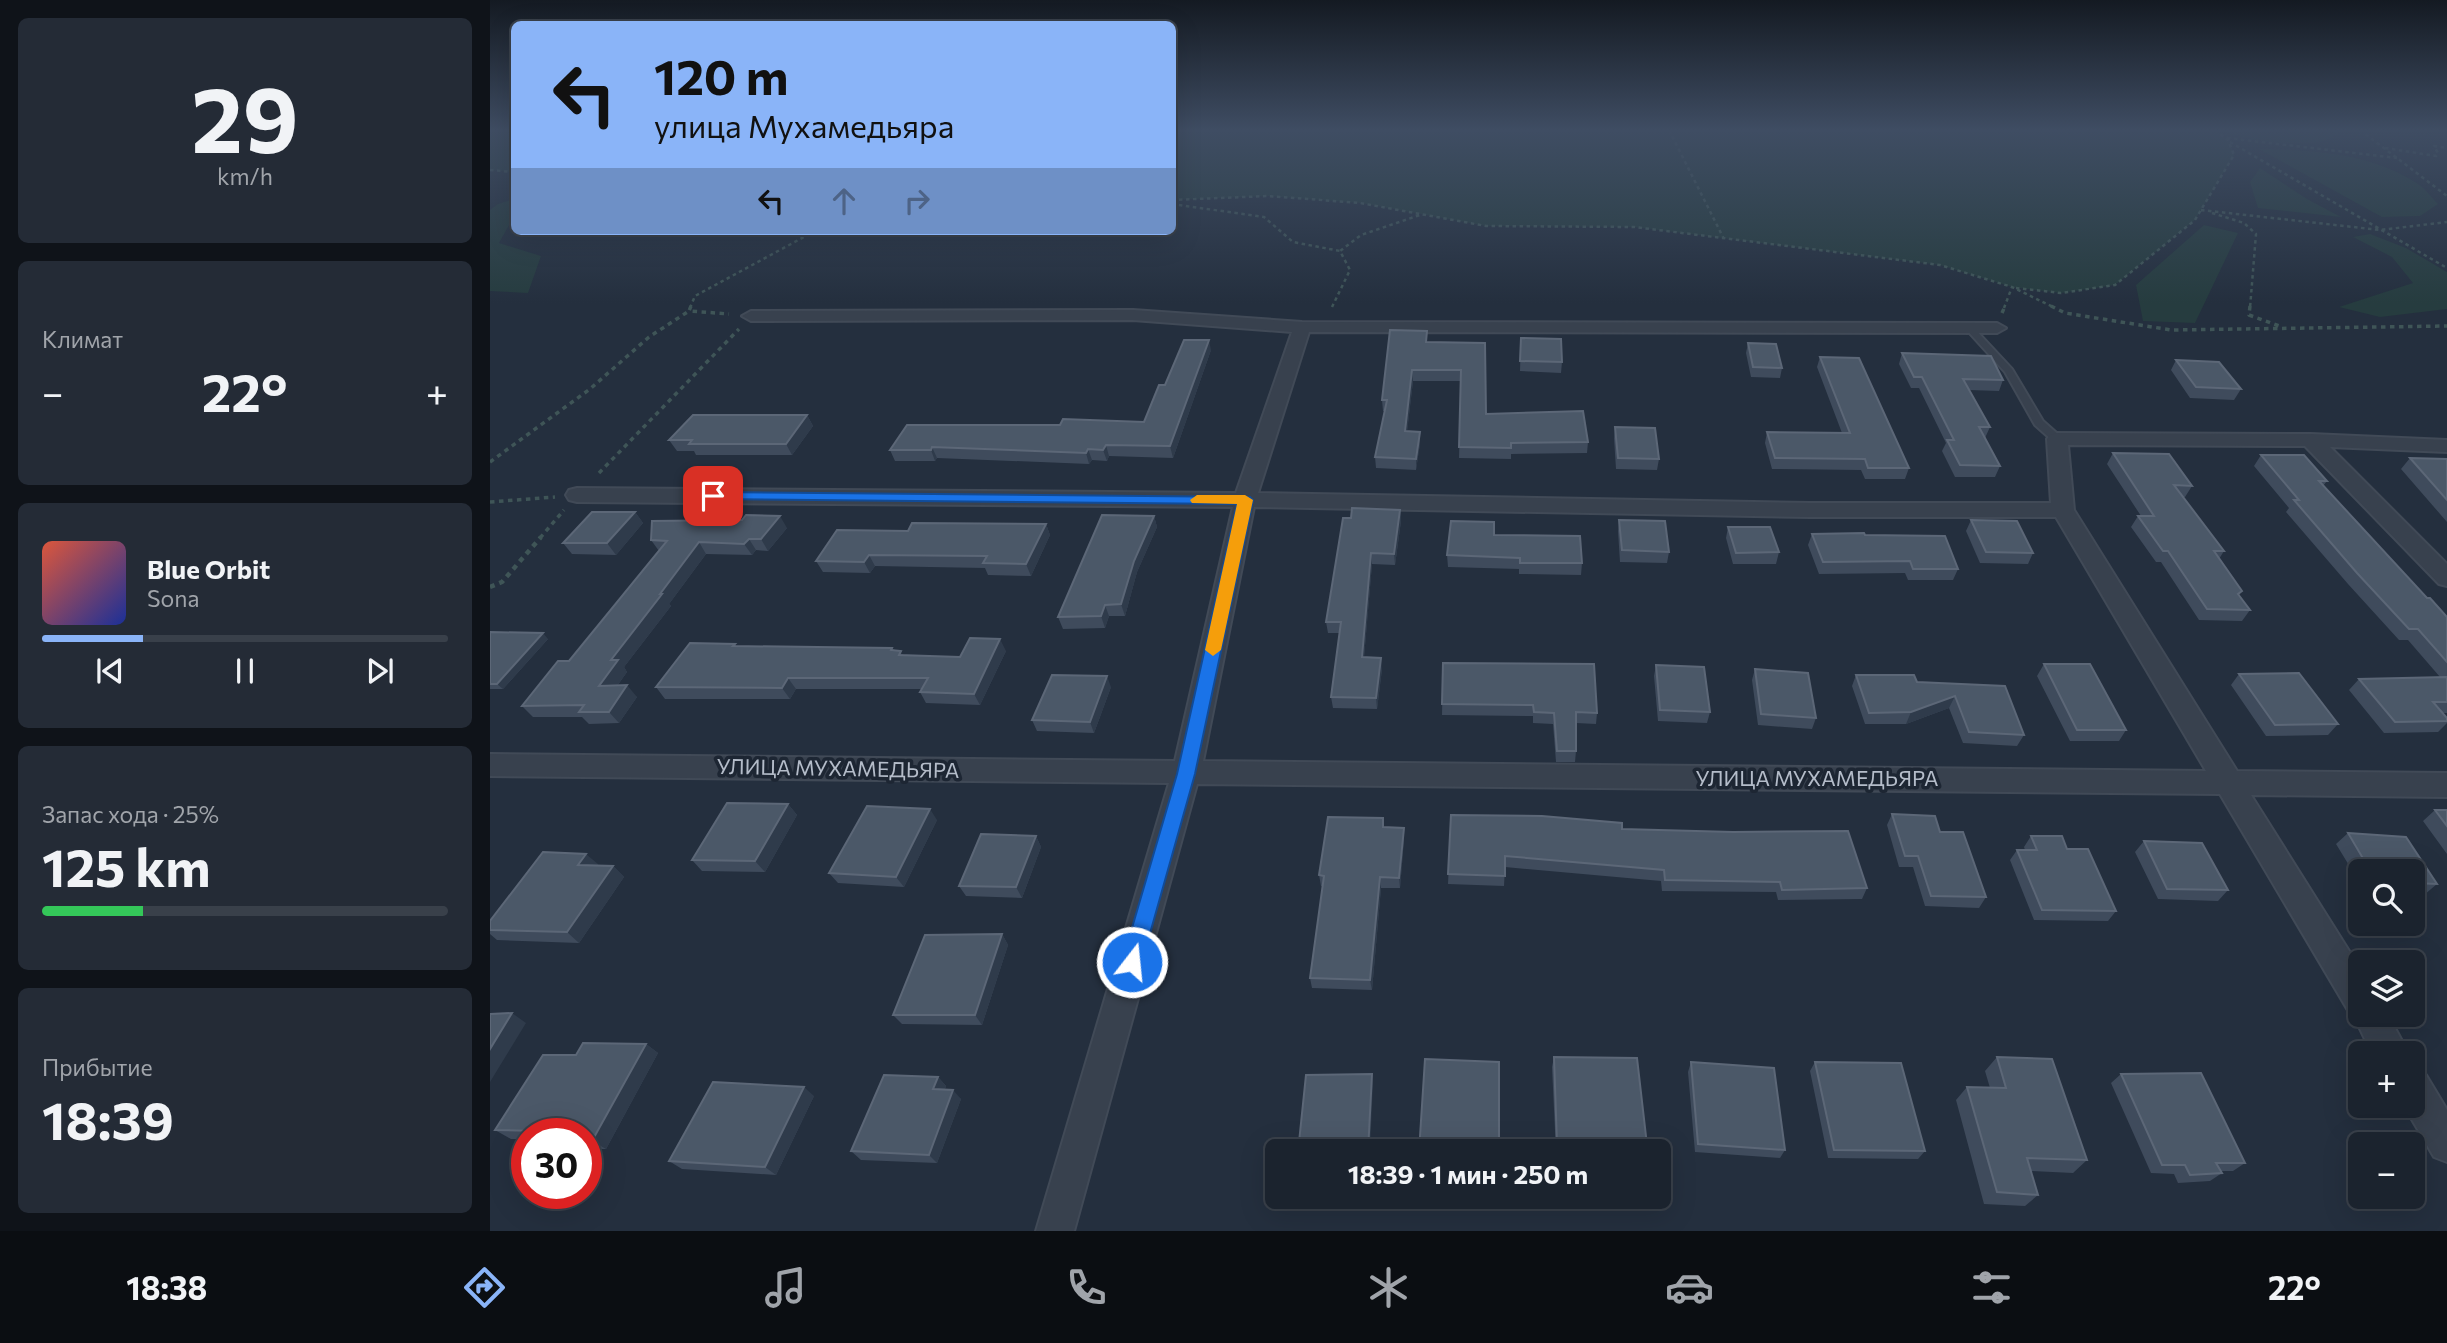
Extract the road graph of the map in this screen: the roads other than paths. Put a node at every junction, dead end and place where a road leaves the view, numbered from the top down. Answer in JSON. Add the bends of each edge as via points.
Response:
{"nodes":[{"id":1,"x":751,"y":316,"type":"road end"},
{"id":2,"x":1302,"y":327,"type":"junction"},
{"id":3,"x":1969,"y":328,"type":"junction"},
{"id":4,"x":1997,"y":328,"type":"dead end"},
{"id":5,"x":2057,"y":439,"type":"junction"},
{"id":6,"x":2311,"y":440,"type":"junction"},
{"id":7,"x":2447,"y":446,"type":"edge"},
{"id":8,"x":577,"y":495,"type":"road end"},
{"id":9,"x":1245,"y":500,"type":"junction"},
{"id":10,"x":2063,"y":510,"type":"junction"},
{"id":11,"x":2447,"y":578,"type":"edge"},
{"id":12,"x":490,"y":765,"type":"edge"},
{"id":13,"x":1186,"y":774,"type":"junction"},
{"id":14,"x":2228,"y":782,"type":"junction"},
{"id":15,"x":2447,"y":785,"type":"edge"},
{"id":16,"x":2348,"y":980,"type":"edge"},
{"id":17,"x":2425,"y":1108,"type":"edge"},
{"id":18,"x":2447,"y":1144,"type":"edge"},
{"id":19,"x":1055,"y":1231,"type":"edge"}],
"edges":[{"from":1,"to":2,"type":"street","via":[[1133,315]]},
{"from":2,"to":3,"type":"street"},
{"from":2,"to":9,"type":"street"},
{"from":3,"to":4,"type":"street"},
{"from":3,"to":5,"type":"lane","via":[[2009,371],[2039,423]]},
{"from":5,"to":6,"type":"street"},
{"from":5,"to":10,"type":"street"},
{"from":6,"to":7,"type":"street"},
{"from":6,"to":11,"type":"street"},
{"from":8,"to":9,"type":"street"},
{"from":9,"to":10,"type":"street"},
{"from":9,"to":13,"type":"street"},
{"from":10,"to":14,"type":"street"},
{"from":12,"to":13,"type":"street","name":"УЛИЦА МУХАМЕДЬЯРА"},
{"from":13,"to":14,"type":"street","name":"УЛИЦА МУХАМЕДЬЯРА"},
{"from":13,"to":19,"type":"street"},
{"from":14,"to":15,"type":"street","name":"УЛИЦА МУХАМЕДЬЯРА"},
{"from":14,"to":16,"type":"street"},
{"from":17,"to":18,"type":"street"}]}
